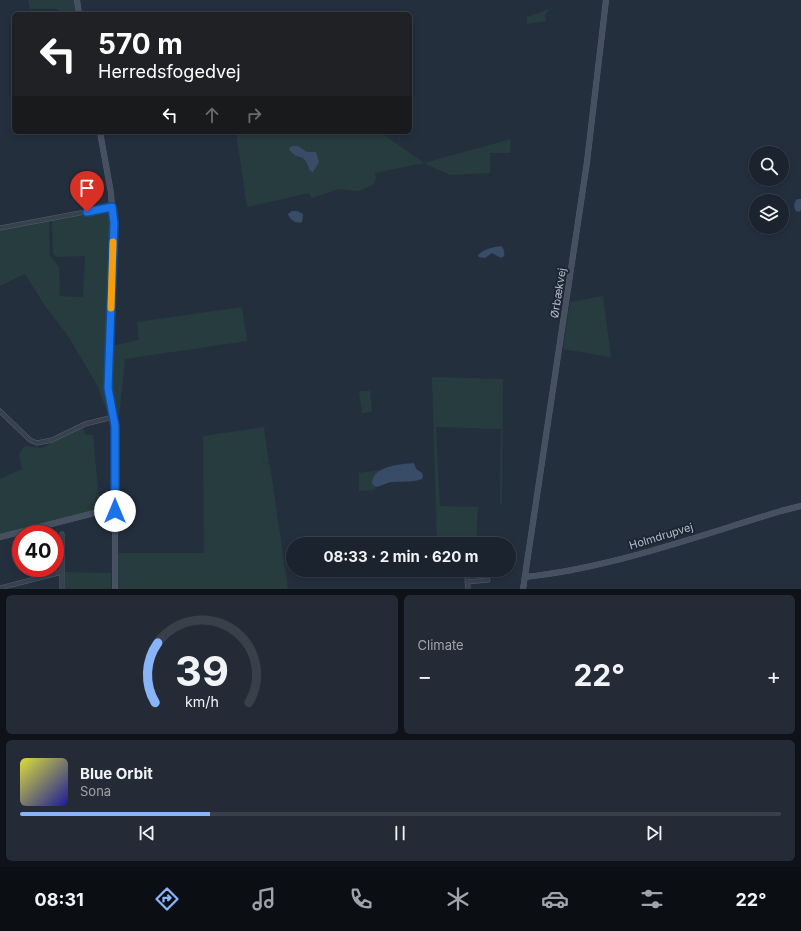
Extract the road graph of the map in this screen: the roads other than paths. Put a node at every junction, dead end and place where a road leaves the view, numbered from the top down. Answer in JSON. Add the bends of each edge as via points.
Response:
{"nodes":[{"id":1,"x":77,"y":0,"type":"edge"},
{"id":2,"x":606,"y":0,"type":"edge"},
{"id":3,"x":79,"y":12,"type":"edge"},
{"id":4,"x":100,"y":134,"type":"edge"},
{"id":5,"x":112,"y":207,"type":"junction"},
{"id":6,"x":0,"y":228,"type":"edge"},
{"id":7,"x":0,"y":411,"type":"edge"},
{"id":8,"x":113,"y":417,"type":"junction"},
{"id":9,"x":801,"y":506,"type":"edge"},
{"id":10,"x":115,"y":511,"type":"junction"},
{"id":11,"x":0,"y":537,"type":"edge"},
{"id":12,"x":43,"y":577,"type":"edge"},
{"id":13,"x":62,"y":577,"type":"edge"},
{"id":14,"x":467,"y":577,"type":"dead end"},
{"id":15,"x":525,"y":577,"type":"junction"},
{"id":16,"x":488,"y":580,"type":"dead end"},
{"id":17,"x":467,"y":582,"type":"junction"},
{"id":18,"x":0,"y":588,"type":"edge"},
{"id":19,"x":62,"y":589,"type":"edge"},
{"id":20,"x":115,"y":589,"type":"edge"},
{"id":21,"x":468,"y":589,"type":"edge"},
{"id":22,"x":524,"y":589,"type":"edge"}],
"edges":[{"from":1,"to":3,"type":"street"},
{"from":2,"to":15,"type":"street","name":"Ørbækvej","via":[[588,162]]},
{"from":4,"to":5,"type":"street"},
{"from":5,"to":6,"type":"street"},
{"from":5,"to":8,"type":"street","via":[[114,223],[108,388]]},
{"from":7,"to":8,"type":"street","via":[[30,440],[37,443],[52,440],[84,424]]},
{"from":8,"to":10,"type":"street"},
{"from":9,"to":15,"type":"street","name":"Holmdrupvej","via":[[593,566]]},
{"from":10,"to":11,"type":"street","via":[[106,510]]},
{"from":10,"to":20,"type":"street"},
{"from":12,"to":18,"type":"street"},
{"from":13,"to":19,"type":"street"},
{"from":14,"to":17,"type":"street"},
{"from":15,"to":22,"type":"street","name":"Ørbækvej"},
{"from":16,"to":17,"type":"street"},
{"from":17,"to":21,"type":"street"}]}
